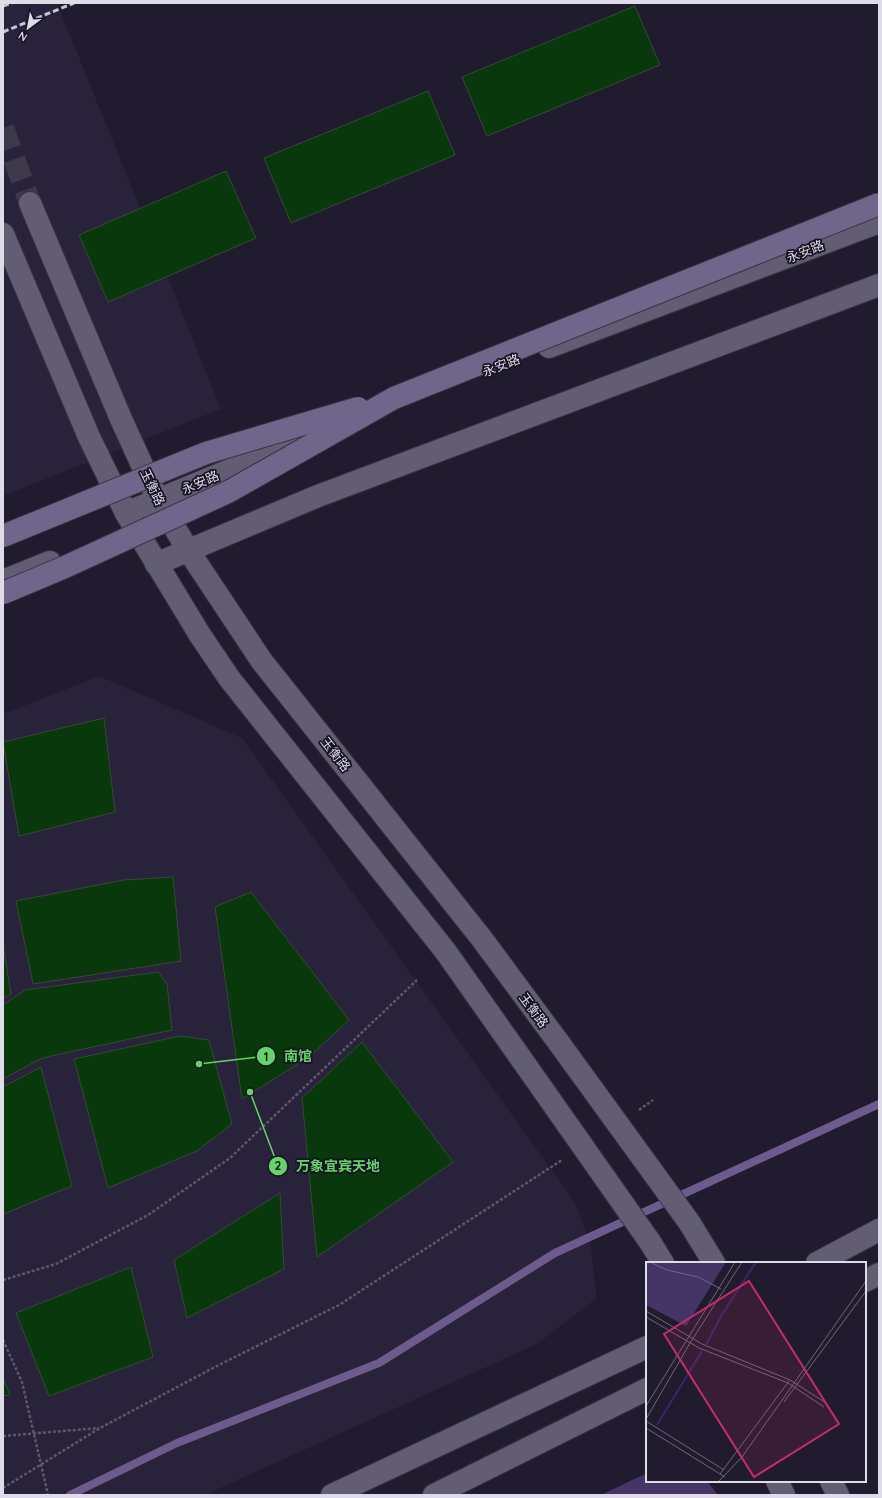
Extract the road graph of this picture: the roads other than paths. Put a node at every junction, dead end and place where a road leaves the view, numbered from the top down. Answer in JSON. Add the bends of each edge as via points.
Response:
{"nodes":[{"id":1,"x":30,"y":203,"type":"tunnel mouth"},
{"id":2,"x":879,"y":204,"type":"edge"},
{"id":3,"x":879,"y":222,"type":"edge"},
{"id":4,"x":3,"y":234,"type":"edge"},
{"id":5,"x":879,"y":285,"type":"edge"},
{"id":6,"x":394,"y":398,"type":"junction"},
{"id":7,"x":158,"y":500,"type":"junction"},
{"id":8,"x":130,"y":521,"type":"junction"},
{"id":9,"x":3,"y":536,"type":"edge"},
{"id":10,"x":188,"y":550,"type":"junction"},
{"id":11,"x":156,"y":564,"type":"junction"},
{"id":12,"x":3,"y":581,"type":"edge"},
{"id":13,"x":3,"y":593,"type":"edge"},
{"id":14,"x":879,"y":1230,"type":"edge"},
{"id":15,"x":662,"y":1262,"type":"edge"},
{"id":16,"x":713,"y":1262,"type":"edge"},
{"id":17,"x":819,"y":1262,"type":"edge"},
{"id":18,"x":879,"y":1274,"type":"edge"},
{"id":19,"x":866,"y":1280,"type":"edge"},
{"id":20,"x":646,"y":1347,"type":"edge"},
{"id":21,"x":646,"y":1389,"type":"edge"},
{"id":22,"x":778,"y":1482,"type":"edge"},
{"id":23,"x":832,"y":1482,"type":"edge"},
{"id":24,"x":332,"y":1495,"type":"edge"},
{"id":25,"x":434,"y":1495,"type":"edge"},
{"id":26,"x":784,"y":1495,"type":"edge"},
{"id":27,"x":838,"y":1495,"type":"edge"}],
"edges":[{"from":1,"to":7,"type":"street","name":"玉衡路"},
{"from":2,"to":6,"type":"main road","bridge":true},
{"from":3,"to":7,"type":"street","name":"永安路","via":[[292,443]]},
{"from":4,"to":8,"type":"street","via":[[88,437]]},
{"from":5,"to":10,"type":"street","via":[[318,496]]},
{"from":6,"to":9,"type":"main road","bridge":true,"via":[[206,453]]},
{"from":6,"to":13,"type":"main road","bridge":true,"via":[[228,492]]},
{"from":7,"to":8,"type":"street","name":"永安路"},
{"from":7,"to":10,"type":"street","name":"玉衡路"},
{"from":8,"to":11,"type":"street"},
{"from":8,"to":12,"type":"street","name":"永安路"},
{"from":10,"to":11,"type":"street"},
{"from":10,"to":16,"type":"street","name":"玉衡路","bridge":true,"via":[[261,660],[482,939],[689,1222]]},
{"from":11,"to":15,"type":"street","bridge":true,"via":[[229,678],[446,952]]},
{"from":14,"to":17,"type":"street"},
{"from":18,"to":19,"type":"street"},
{"from":20,"to":24,"type":"street"},
{"from":21,"to":25,"type":"street"},
{"from":22,"to":26,"type":"street"},
{"from":23,"to":27,"type":"street"}]}
